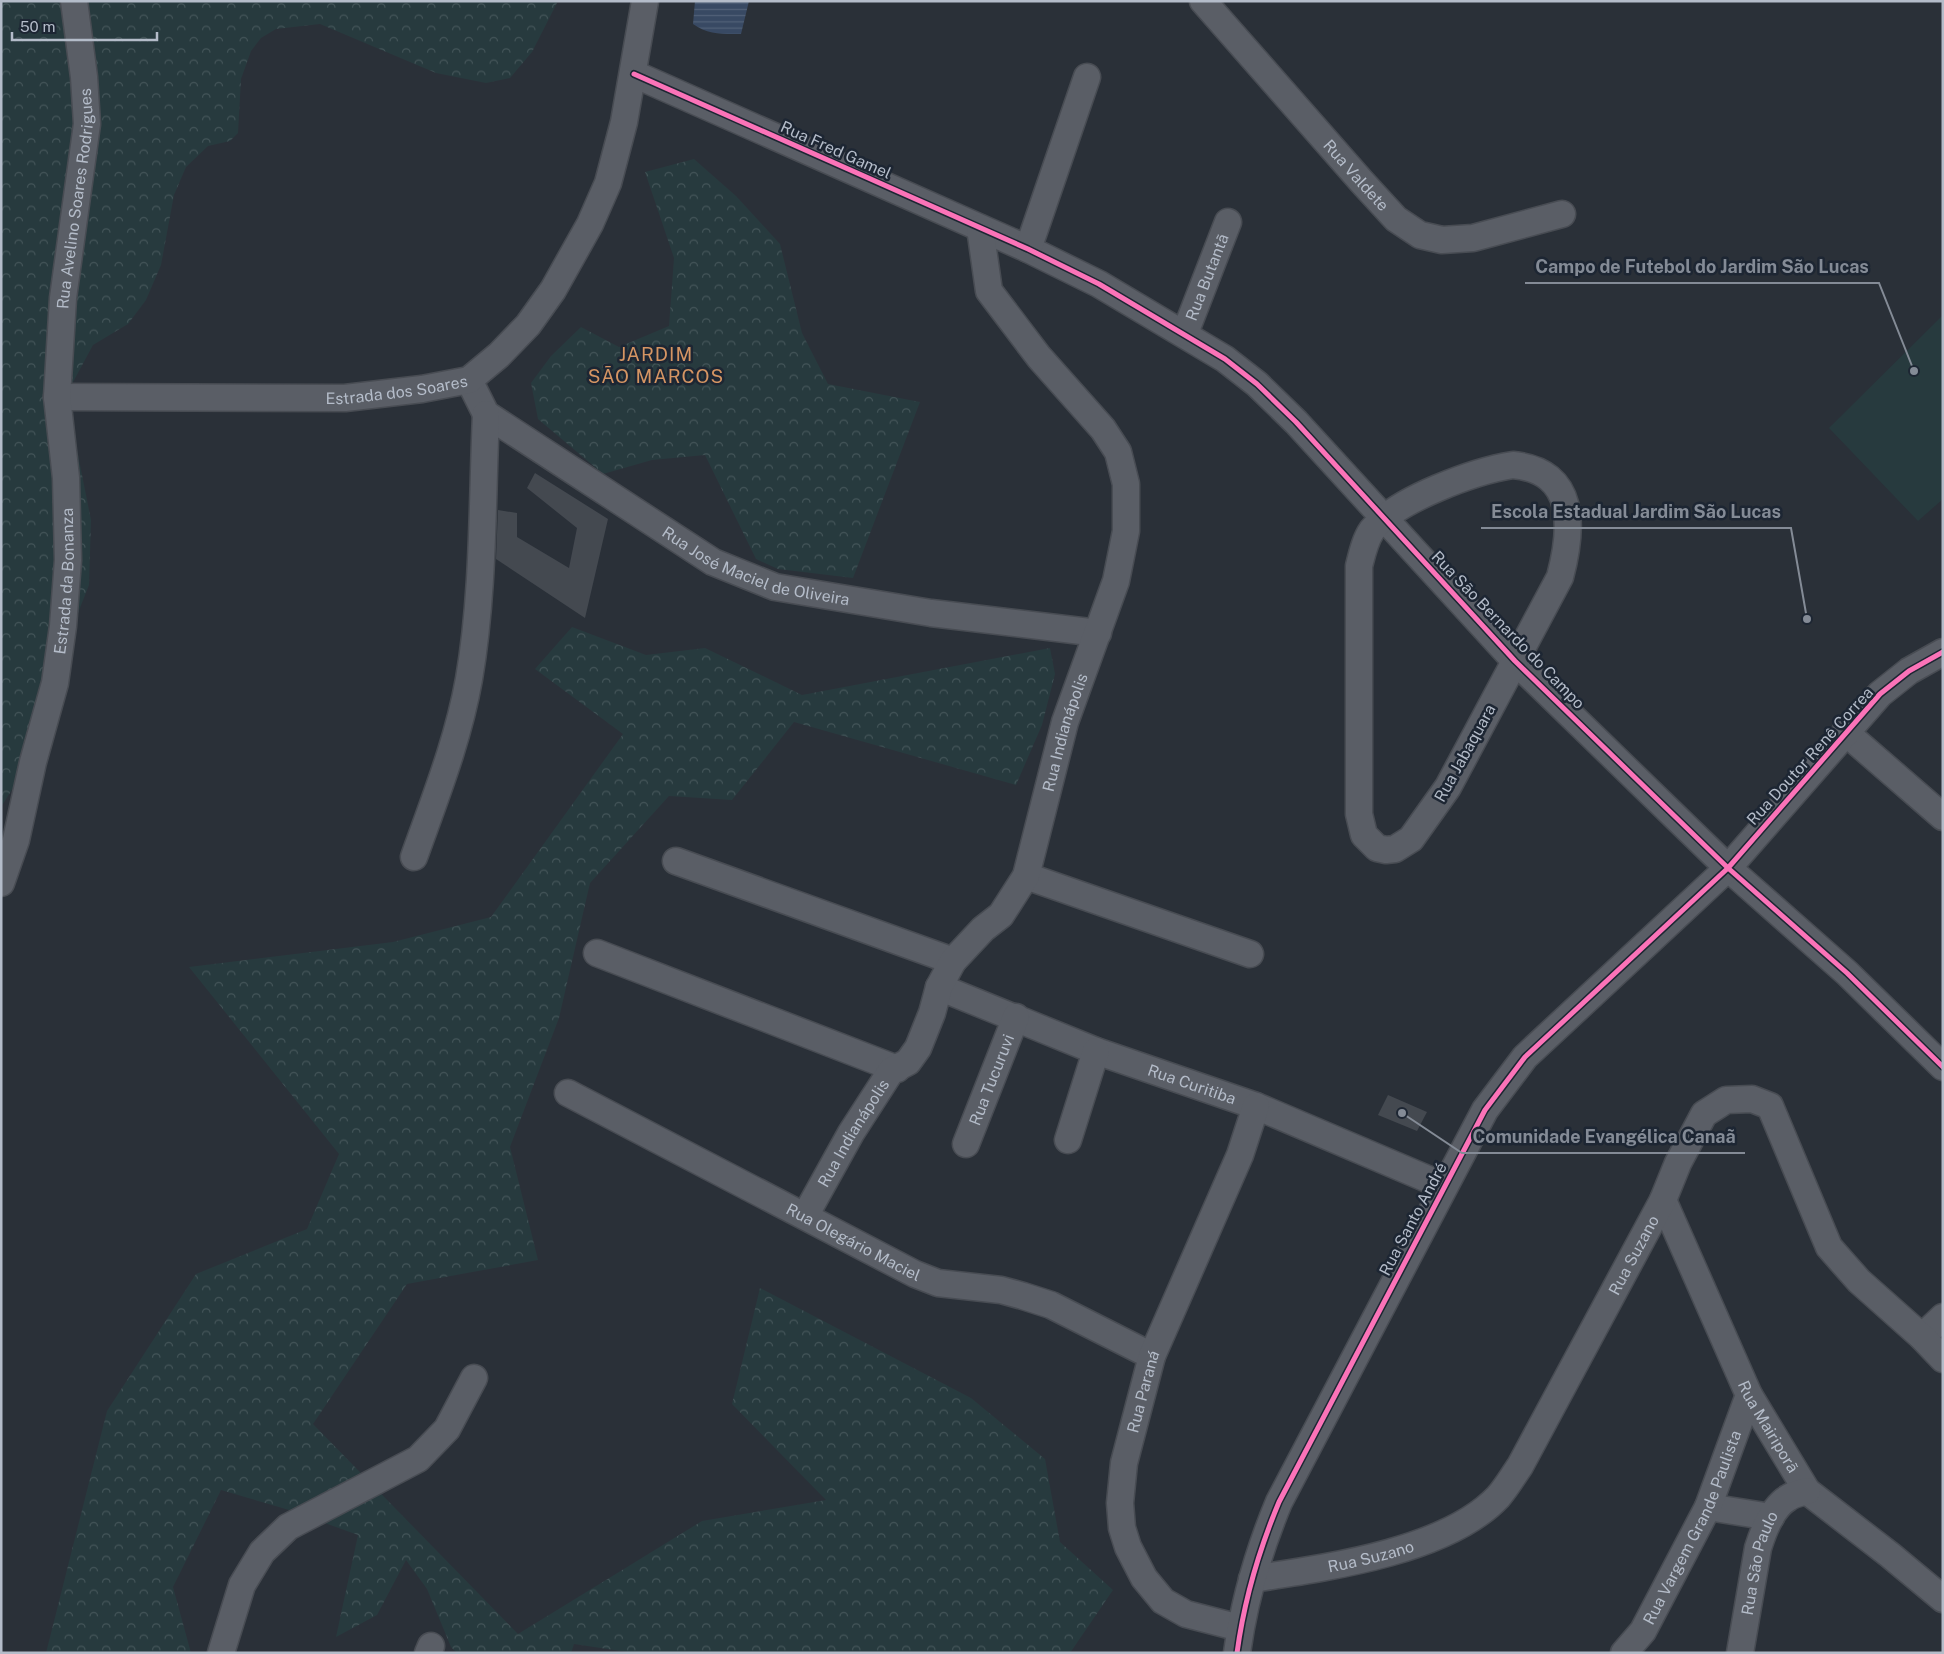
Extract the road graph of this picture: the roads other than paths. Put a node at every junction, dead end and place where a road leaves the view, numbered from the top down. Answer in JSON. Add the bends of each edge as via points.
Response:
{"nodes":[{"id":1,"x":74,"y":1,"type":"edge"},
{"id":2,"x":645,"y":1,"type":"edge"},
{"id":3,"x":1203,"y":1,"type":"edge"},
{"id":4,"x":634,"y":74,"type":"junction"},
{"id":5,"x":1087,"y":77,"type":"dead end"},
{"id":6,"x":1562,"y":214,"type":"dead end"},
{"id":7,"x":1228,"y":222,"type":"dead end"},
{"id":8,"x":980,"y":228,"type":"junction"},
{"id":9,"x":1028,"y":249,"type":"junction"},
{"id":10,"x":1185,"y":333,"type":"junction"},
{"id":11,"x":468,"y":380,"type":"junction"},
{"id":12,"x":57,"y":397,"type":"junction"},
{"id":13,"x":486,"y":414,"type":"junction"},
{"id":14,"x":1385,"y":517,"type":"junction"},
{"id":15,"x":1098,"y":633,"type":"junction"},
{"id":16,"x":1943,"y":652,"type":"edge"},
{"id":17,"x":1515,"y":661,"type":"junction"},
{"id":18,"x":1845,"y":732,"type":"junction"},
{"id":19,"x":33,"y":762,"type":"junction"},
{"id":20,"x":1943,"y":817,"type":"edge"},
{"id":21,"x":1,"y":831,"type":"edge"},
{"id":22,"x":414,"y":857,"type":"dead end"},
{"id":23,"x":676,"y":861,"type":"dead end"},
{"id":24,"x":1728,"y":868,"type":"junction"},
{"id":25,"x":1026,"y":876,"type":"junction"},
{"id":26,"x":1,"y":883,"type":"edge"},
{"id":27,"x":597,"y":953,"type":"dead end"},
{"id":28,"x":1250,"y":954,"type":"dead end"},
{"id":29,"x":953,"y":961,"type":"junction"},
{"id":30,"x":939,"y":987,"type":"junction"},
{"id":31,"x":1016,"y":1017,"type":"junction"},
{"id":32,"x":1096,"y":1052,"type":"junction"},
{"id":33,"x":1943,"y":1067,"type":"edge"},
{"id":34,"x":897,"y":1068,"type":"junction"},
{"id":35,"x":568,"y":1093,"type":"dead end"},
{"id":36,"x":1256,"y":1106,"type":"junction"},
{"id":37,"x":1068,"y":1140,"type":"dead end"},
{"id":38,"x":966,"y":1144,"type":"dead end"},
{"id":39,"x":1444,"y":1186,"type":"junction"},
{"id":40,"x":1663,"y":1200,"type":"junction"},
{"id":41,"x":805,"y":1216,"type":"junction"},
{"id":42,"x":1943,"y":1317,"type":"edge"},
{"id":43,"x":1922,"y":1337,"type":"junction"},
{"id":44,"x":1152,"y":1356,"type":"junction"},
{"id":45,"x":1943,"y":1359,"type":"edge"},
{"id":46,"x":474,"y":1378,"type":"dead end"},
{"id":47,"x":1749,"y":1395,"type":"junction"},
{"id":48,"x":1806,"y":1491,"type":"junction"},
{"id":49,"x":1708,"y":1506,"type":"junction"},
{"id":50,"x":1771,"y":1517,"type":"junction"},
{"id":51,"x":1252,"y":1579,"type":"junction"},
{"id":52,"x":1943,"y":1599,"type":"edge"},
{"id":53,"x":1238,"y":1640,"type":"edge"},
{"id":54,"x":221,"y":1653,"type":"edge"},
{"id":55,"x":1624,"y":1653,"type":"edge"},
{"id":56,"x":1740,"y":1653,"type":"edge"}],
"edges":[{"from":1,"to":12,"type":"street","name":"Rua Avelino Soares Rodrigues","via":[[87,124],[62,298]]},
{"from":2,"to":4,"type":"street","name":"Estrada dos Soares"},
{"from":3,"to":6,"type":"street","name":"Rua Valdete","via":[[1396,219],[1420,235],[1442,240],[1473,238]]},
{"from":4,"to":8,"type":"street","name":"Rua Fred Gamel"},
{"from":4,"to":11,"type":"street","name":"Estrada dos Soares","via":[[608,183],[590,224],[554,290],[528,325],[499,355]]},
{"from":5,"to":9,"type":"street"},
{"from":7,"to":10,"type":"street","name":"Rua Butantã"},
{"from":8,"to":9,"type":"street","name":"Rua Fred Gamel"},
{"from":8,"to":15,"type":"street","name":"Rua Indianápolis","via":[[990,291],[1039,357],[1103,429],[1118,452],[1126,484],[1126,531],[1116,581]]},
{"from":9,"to":10,"type":"street","name":"Rua São Bernardo do Campo","via":[[1099,284]]},
{"from":10,"to":14,"type":"street","name":"Rua São Bernardo do Campo","via":[[1257,384]]},
{"from":11,"to":12,"type":"street","name":"Estrada dos Soares","via":[[345,398]]},
{"from":11,"to":13,"type":"street","name":"Rua José Maciel de Oliveira"},
{"from":12,"to":19,"type":"street","name":"Estrada da Bonanza","via":[[66,478],[68,560],[55,682]]},
{"from":13,"to":15,"type":"street","name":"Rua José Maciel de Oliveira","via":[[713,562],[775,587],[931,613]]},
{"from":13,"to":22,"type":"street","via":[[478,600],[469,679],[453,748]]},
{"from":14,"to":17,"type":"street","name":"Rua São Bernardo do Campo"},
{"from":14,"to":17,"type":"street","name":"Rua Jabaquara","via":[[1421,496],[1492,469],[1532,467],[1547,475],[1563,493],[1569,524],[1567,550],[1560,577]]},
{"from":14,"to":17,"type":"street","name":"Rua Jabaquara","via":[[1371,531],[1359,566],[1358,814],[1364,835],[1370,842],[1386,850],[1395,849],[1411,839],[1448,787]]},
{"from":15,"to":25,"type":"street","name":"Rua Indianápolis","via":[[1065,722]]},
{"from":16,"to":18,"type":"street","name":"Rua Doutor Renê Correa","via":[[1909,671],[1880,694]]},
{"from":17,"to":24,"type":"street","name":"Rua São Bernardo do Campo"},
{"from":18,"to":20,"type":"street"},
{"from":18,"to":24,"type":"street","name":"Rua Doutor Renê Correa"},
{"from":19,"to":21,"type":"street"},
{"from":19,"to":26,"type":"street","via":[[16,840]]},
{"from":23,"to":29,"type":"street"},
{"from":24,"to":33,"type":"street","name":"Rua São Bernardo do Campo","via":[[1847,973]]},
{"from":24,"to":39,"type":"street","name":"Rua Santo André","via":[[1525,1057],[1485,1110]]},
{"from":25,"to":28,"type":"street"},
{"from":25,"to":29,"type":"street","name":"Rua Indianápolis","via":[[1001,915]]},
{"from":27,"to":34,"type":"street"},
{"from":29,"to":30,"type":"street","name":"Rua Indianápolis"},
{"from":30,"to":31,"type":"street","name":"Rua Curitiba"},
{"from":30,"to":34,"type":"street","name":"Rua Indianápolis","via":[[918,1048],[908,1062]]},
{"from":31,"to":32,"type":"street","name":"Rua Curitiba"},
{"from":31,"to":38,"type":"street","name":"Rua Tucuruvi"},
{"from":32,"to":36,"type":"street","name":"Rua Curitiba"},
{"from":32,"to":37,"type":"street"},
{"from":34,"to":41,"type":"street","name":"Rua Indianápolis","via":[[851,1134]]},
{"from":35,"to":41,"type":"street","name":"Rua Olegário Maciel"},
{"from":36,"to":39,"type":"street","name":"Rua Curitiba"},
{"from":36,"to":44,"type":"street","name":"Rua Paraná","via":[[1240,1155]]},
{"from":39,"to":51,"type":"street","name":"Rua Santo André","via":[[1279,1502]]},
{"from":40,"to":43,"type":"street","name":"Rua Suzano","via":[[1678,1162],[1704,1114],[1726,1100],[1752,1099],[1770,1106],[1829,1247],[1859,1281]]},
{"from":40,"to":47,"type":"street","name":"Rua Mairiporã"},
{"from":40,"to":51,"type":"street","name":"Rua Suzano","via":[[1520,1466],[1498,1497],[1472,1518],[1437,1536],[1322,1569]]},
{"from":41,"to":44,"type":"street","name":"Rua Olegário Maciel","via":[[915,1274],[938,1283],[1024,1296]]},
{"from":42,"to":43,"type":"street"},
{"from":43,"to":45,"type":"street","name":"Rua Suzano"},
{"from":44,"to":53,"type":"street","name":"Rua Paraná","via":[[1124,1463],[1120,1503],[1122,1528],[1144,1578],[1163,1601]]},
{"from":46,"to":54,"type":"street","via":[[447,1429],[418,1459],[288,1527],[262,1552],[242,1585]]},
{"from":47,"to":48,"type":"street","name":"Rua Mairiporã"},
{"from":47,"to":49,"type":"street","name":"Rua Vargem Grande Paulista"},
{"from":48,"to":50,"type":"street","name":"Rua São Paulo","via":[[1787,1498]]},
{"from":48,"to":52,"type":"street","name":"Rua Mairiporã"},
{"from":49,"to":50,"type":"street"},
{"from":49,"to":55,"type":"street","name":"Rua Vargem Grande Paulista","via":[[1643,1631]]},
{"from":50,"to":56,"type":"street","name":"Rua São Paulo","via":[[1758,1548]]},
{"from":51,"to":53,"type":"street","name":"Rua Santo André"}]}
